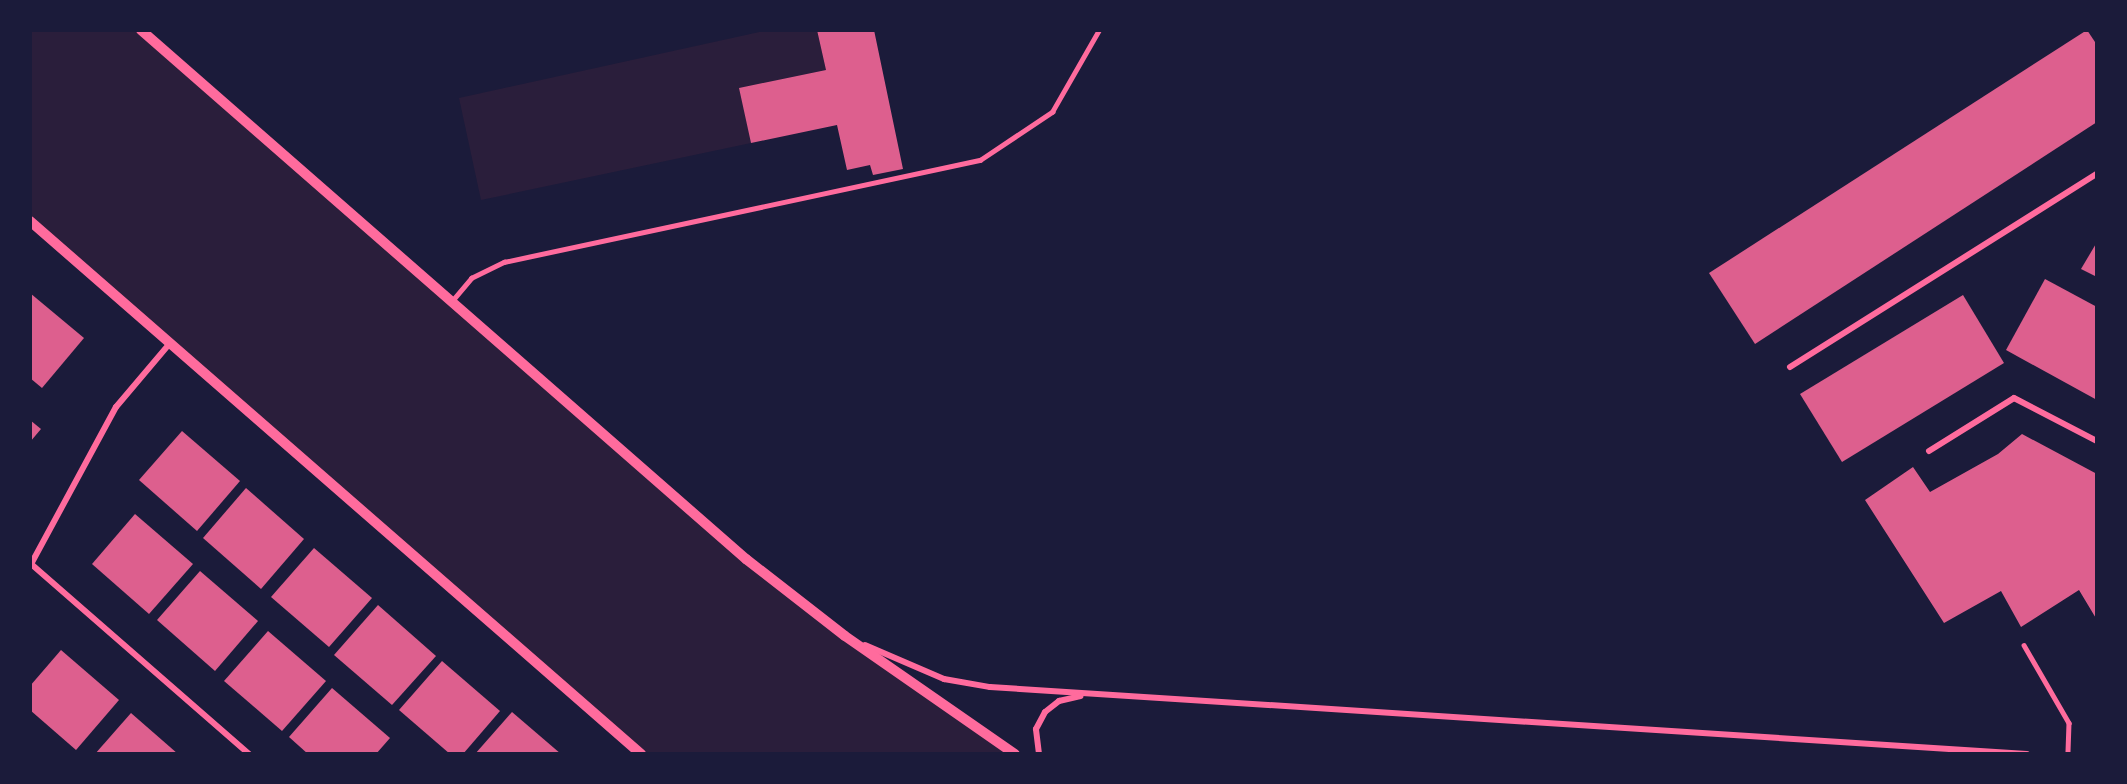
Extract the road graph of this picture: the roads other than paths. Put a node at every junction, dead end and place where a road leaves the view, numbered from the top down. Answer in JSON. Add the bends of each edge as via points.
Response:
{"nodes":[{"id":1,"x":141,"y":30,"type":"edge"},
{"id":2,"x":1099,"y":30,"type":"edge"},
{"id":3,"x":2097,"y":174,"type":"edge"},
{"id":4,"x":30,"y":220,"type":"edge"},
{"id":5,"x":452,"y":301,"type":"junction"},
{"id":6,"x":170,"y":343,"type":"junction"},
{"id":7,"x":1790,"y":367,"type":"dead end"},
{"id":8,"x":2097,"y":441,"type":"edge"},
{"id":9,"x":1929,"y":451,"type":"dead end"},
{"id":10,"x":30,"y":564,"type":"edge"},
{"id":11,"x":845,"y":636,"type":"junction"},
{"id":12,"x":2024,"y":645,"type":"dead end"},
{"id":13,"x":1095,"y":694,"type":"junction"},
{"id":14,"x":249,"y":754,"type":"edge"},
{"id":15,"x":639,"y":754,"type":"edge"},
{"id":16,"x":1015,"y":754,"type":"edge"},
{"id":17,"x":1038,"y":754,"type":"edge"},
{"id":18,"x":2026,"y":754,"type":"edge"},
{"id":19,"x":2068,"y":754,"type":"edge"}],
"edges":[{"from":1,"to":5,"type":"street"},
{"from":2,"to":5,"type":"lane","via":[[1052,112],[980,160],[504,262],[471,278]]},
{"from":3,"to":7,"type":"street"},
{"from":4,"to":6,"type":"street"},
{"from":5,"to":11,"type":"street","via":[[746,559]]},
{"from":6,"to":10,"type":"street","via":[[116,407]]},
{"from":6,"to":15,"type":"street"},
{"from":8,"to":9,"type":"street","via":[[2014,398]]},
{"from":10,"to":14,"type":"street"},
{"from":11,"to":13,"type":"street","via":[[944,679],[990,687]]},
{"from":11,"to":16,"type":"street"},
{"from":12,"to":19,"type":"lane","via":[[2069,723]]},
{"from":13,"to":17,"type":"street","via":[[1059,701],[1045,712],[1036,729]]},
{"from":13,"to":18,"type":"street"}]}
